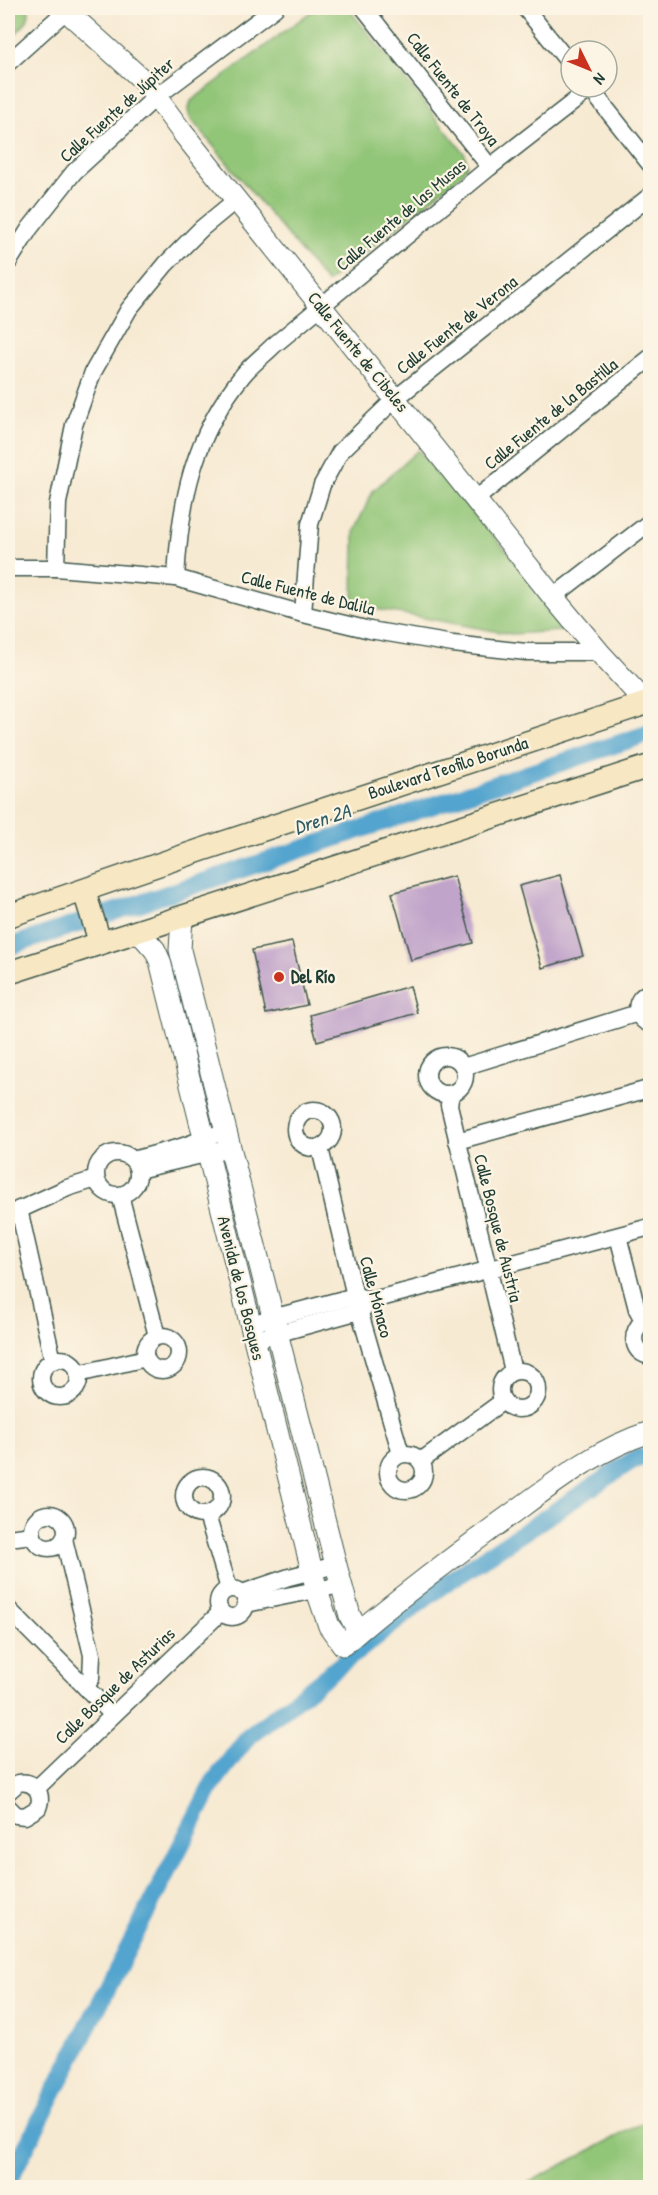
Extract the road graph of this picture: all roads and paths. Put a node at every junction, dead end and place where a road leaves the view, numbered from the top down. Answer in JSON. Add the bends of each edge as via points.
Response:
{"nodes":[{"id":1,"x":66,"y":8,"type":"edge"},
{"id":2,"x":275,"y":8,"type":"edge"},
{"id":3,"x":364,"y":8,"type":"edge"},
{"id":4,"x":525,"y":8,"type":"edge"},
{"id":5,"x":559,"y":50,"type":"edge"},
{"id":6,"x":8,"y":63,"type":"edge"},
{"id":7,"x":156,"y":97,"type":"junction"},
{"id":8,"x":576,"y":99,"type":"edge"},
{"id":9,"x":599,"y":99,"type":"edge"},
{"id":10,"x":651,"y":164,"type":"edge"},
{"id":11,"x":490,"y":167,"type":"junction"},
{"id":12,"x":651,"y":196,"type":"edge"},
{"id":13,"x":236,"y":200,"type":"junction"},
{"id":14,"x":8,"y":263,"type":"edge"},
{"id":15,"x":322,"y":306,"type":"junction"},
{"id":16,"x":651,"y":358,"type":"edge"},
{"id":17,"x":395,"y":399,"type":"junction"},
{"id":18,"x":476,"y":499,"type":"junction"},
{"id":19,"x":651,"y":522,"type":"edge"},
{"id":20,"x":8,"y":568,"type":"edge"},
{"id":21,"x":56,"y":568,"type":"junction"},
{"id":22,"x":176,"y":578,"type":"junction"},
{"id":23,"x":553,"y":597,"type":"junction"},
{"id":24,"x":303,"y":614,"type":"junction"},
{"id":25,"x":599,"y":652,"type":"junction"},
{"id":26,"x":648,"y":702,"type":"edge"},
{"id":27,"x":651,"y":766,"type":"edge"},
{"id":28,"x":86,"y":898,"type":"junction"},
{"id":29,"x":8,"y":916,"type":"edge"},
{"id":30,"x":182,"y":917,"type":"junction"},
{"id":31,"x":139,"y":932,"type":"junction"},
{"id":32,"x":98,"y":936,"type":"junction"},
{"id":33,"x":8,"y":973,"type":"edge"},
{"id":34,"x":651,"y":992,"type":"edge"},
{"id":35,"x":638,"y":1013,"type":"junction"},
{"id":36,"x":651,"y":1024,"type":"edge"},
{"id":37,"x":463,"y":1067,"type":"junction"},
{"id":38,"x":651,"y":1087,"type":"edge"},
{"id":39,"x":451,"y":1094,"type":"junction"},
{"id":40,"x":229,"y":1140,"type":"junction"},
{"id":41,"x":457,"y":1141,"type":"junction"},
{"id":42,"x":205,"y":1147,"type":"junction"},
{"id":43,"x":320,"y":1148,"type":"dead end"},
{"id":44,"x":135,"y":1165,"type":"junction"},
{"id":45,"x":96,"y":1179,"type":"junction"},
{"id":46,"x":120,"y":1195,"type":"junction"},
{"id":47,"x":13,"y":1212,"type":"edge"},
{"id":48,"x":651,"y":1227,"type":"edge"},
{"id":49,"x":618,"y":1236,"type":"junction"},
{"id":50,"x":488,"y":1270,"type":"junction"},
{"id":51,"x":357,"y":1304,"type":"junction"},
{"id":52,"x":647,"y":1321,"type":"edge"},
{"id":53,"x":277,"y":1325,"type":"junction"},
{"id":54,"x":252,"y":1332,"type":"junction"},
{"id":55,"x":157,"y":1336,"type":"junction"},
{"id":56,"x":651,"y":1356,"type":"edge"},
{"id":57,"x":146,"y":1358,"type":"junction"},
{"id":58,"x":53,"y":1361,"type":"junction"},
{"id":59,"x":513,"y":1371,"type":"junction"},
{"id":60,"x":78,"y":1374,"type":"junction"},
{"id":61,"x":503,"y":1401,"type":"junction"},
{"id":62,"x":651,"y":1432,"type":"edge"},
{"id":63,"x":402,"y":1454,"type":"junction"},
{"id":64,"x":421,"y":1461,"type":"junction"},
{"id":65,"x":207,"y":1515,"type":"dead end"},
{"id":66,"x":33,"y":1535,"type":"junction"},
{"id":67,"x":8,"y":1538,"type":"edge"},
{"id":68,"x":64,"y":1539,"type":"junction"},
{"id":69,"x":312,"y":1570,"type":"junction"},
{"id":70,"x":339,"y":1575,"type":"junction"},
{"id":71,"x":317,"y":1591,"type":"junction"},
{"id":72,"x":239,"y":1595,"type":"junction"},
{"id":73,"x":8,"y":1609,"type":"edge"},
{"id":74,"x":221,"y":1612,"type":"junction"},
{"id":75,"x":350,"y":1638,"type":"junction"},
{"id":76,"x":86,"y":1688,"type":"junction"},
{"id":77,"x":113,"y":1715,"type":"junction"},
{"id":78,"x":37,"y":1788,"type":"junction"},
{"id":79,"x":8,"y":1792,"type":"edge"},
{"id":80,"x":8,"y":1807,"type":"edge"}],
"edges":[{"from":1,"to":6,"type":"street"},
{"from":1,"to":7,"type":"street","name":"Calle Fuente de Cibeles"},
{"from":2,"to":7,"type":"street","name":"Calle Fuente de Júpiter"},
{"from":3,"to":11,"type":"street","name":"Calle Fuente de Troya"},
{"from":4,"to":5,"type":"street"},
{"from":7,"to":13,"type":"street","name":"Calle Fuente de Cibeles"},
{"from":7,"to":14,"type":"street","name":"Calle Fuente de Júpiter","via":[[74,172]]},
{"from":8,"to":11,"type":"street","name":"Calle Fuente de las Musas"},
{"from":9,"to":10,"type":"street"},
{"from":11,"to":15,"type":"street","name":"Calle Fuente de las Musas"},
{"from":12,"to":17,"type":"street","name":"Calle Fuente de Verona"},
{"from":13,"to":15,"type":"street","name":"Calle Fuente de Cibeles"},
{"from":13,"to":21,"type":"street","via":[[166,264],[129,309],[93,372],[74,425],[58,503]]},
{"from":15,"to":17,"type":"street","name":"Calle Fuente de Cibeles"},
{"from":15,"to":22,"type":"street","name":"Calle Fuente de las Musas","via":[[244,374],[218,410],[185,492]]},
{"from":16,"to":18,"type":"street","name":"Calle Fuente de la Bastilla"},
{"from":17,"to":18,"type":"street","name":"Calle Fuente de Cibeles"},
{"from":17,"to":24,"type":"street","name":"Calle Fuente de Verona","via":[[340,452],[321,485],[310,524]]},
{"from":18,"to":23,"type":"street","name":"Calle Fuente de Cibeles"},
{"from":19,"to":23,"type":"street"},
{"from":20,"to":21,"type":"street","name":"Calle Fuente de Dalila"},
{"from":21,"to":22,"type":"street","name":"Calle Fuente de Dalila"},
{"from":22,"to":24,"type":"street","name":"Calle Fuente de Dalila"},
{"from":23,"to":25,"type":"street","name":"Calle Fuente de Cibeles"},
{"from":24,"to":25,"type":"street","name":"Calle Fuente de Dalila","via":[[453,644],[526,652]]},
{"from":25,"to":26,"type":"street","name":"Calle Fuente de Cibeles"},
{"from":26,"to":28,"type":"main road","name":"Boulevard Teofilo Borunda","via":[[201,850]]},
{"from":27,"to":30,"type":"main road"},
{"from":28,"to":29,"type":"main road","name":"Boulevard Teofilo Borunda"},
{"from":28,"to":32,"type":"main road"},
{"from":30,"to":31,"type":"main road"},
{"from":30,"to":40,"type":"street","name":"Avenida de los Bosques","via":[[180,950]]},
{"from":31,"to":32,"type":"main road"},
{"from":31,"to":42,"type":"street","name":"Avenida de los Bosques","via":[[160,961]]},
{"from":32,"to":33,"type":"main road"},
{"from":34,"to":35,"type":"street","via":[[641,997]]},
{"from":35,"to":36,"type":"street"},
{"from":35,"to":37,"type":"street"},
{"from":37,"to":39,"type":"street","via":[[462,1085]]},
{"from":37,"to":39,"type":"street","via":[[447,1056],[435,1059],[428,1067],[429,1086],[440,1094]]},
{"from":38,"to":41,"type":"street"},
{"from":39,"to":41,"type":"street","name":"Calle Bosque de Austria","via":[[449,1105]]},
{"from":40,"to":42,"type":"street"},
{"from":40,"to":53,"type":"street","name":"Avenida de los Bosques"},
{"from":41,"to":50,"type":"street","name":"Calle Bosque de Austria"},
{"from":42,"to":44,"type":"street"},
{"from":42,"to":44,"type":"street","via":[[182,1147]]},
{"from":42,"to":54,"type":"street","name":"Avenida de los Bosques"},
{"from":43,"to":51,"type":"street","name":"Calle Mónaco"},
{"from":44,"to":45,"type":"street","via":[[121,1154],[107,1156],[98,1166]]},
{"from":44,"to":46,"type":"street","via":[[135,1186]]},
{"from":45,"to":46,"type":"street","via":[[108,1194]]},
{"from":45,"to":47,"type":"street"},
{"from":46,"to":55,"type":"street"},
{"from":47,"to":58,"type":"street"},
{"from":48,"to":49,"type":"street"},
{"from":49,"to":50,"type":"street"},
{"from":49,"to":52,"type":"street","via":[[637,1309]]},
{"from":50,"to":51,"type":"street"},
{"from":50,"to":59,"type":"street","name":"Calle Bosque de Austria"},
{"from":51,"to":53,"type":"street"},
{"from":51,"to":63,"type":"street","name":"Calle Mónaco"},
{"from":52,"to":56,"type":"street","via":[[636,1330],[634,1342],[640,1352]]},
{"from":53,"to":54,"type":"street"},
{"from":53,"to":70,"type":"street","name":"Avenida de los Bosques"},
{"from":54,"to":69,"type":"street","name":"Avenida de los Bosques"},
{"from":55,"to":57,"type":"street","via":[[148,1342]]},
{"from":55,"to":57,"type":"street","via":[[175,1340],[180,1352],[176,1364],[159,1370],[148,1364]]},
{"from":57,"to":60,"type":"street"},
{"from":58,"to":60,"type":"street","via":[[69,1362]]},
{"from":58,"to":60,"type":"street","via":[[41,1376],[48,1393],[61,1397],[73,1392]]},
{"from":59,"to":61,"type":"street","via":[[502,1380]]},
{"from":59,"to":61,"type":"street","via":[[526,1372],[536,1380],[535,1399],[519,1409]]},
{"from":61,"to":64,"type":"street"},
{"from":62,"to":75,"type":"street","via":[[613,1446],[562,1478]]},
{"from":63,"to":64,"type":"street"},
{"from":63,"to":64,"type":"street","via":[[389,1468],[391,1481],[401,1489],[414,1488],[423,1479]]},
{"from":65,"to":72,"type":"street"},
{"from":66,"to":67,"type":"street"},
{"from":66,"to":68,"type":"street","via":[[47,1548]]},
{"from":66,"to":68,"type":"street","via":[[37,1520],[51,1514],[64,1523]]},
{"from":68,"to":76,"type":"street","via":[[92,1655],[91,1678]]},
{"from":69,"to":70,"type":"street"},
{"from":69,"to":71,"type":"street","name":"Avenida de los Bosques"},
{"from":69,"to":72,"type":"street"},
{"from":70,"to":71,"type":"street"},
{"from":70,"to":75,"type":"street","name":"Avenida de los Bosques","via":[[350,1616]]},
{"from":71,"to":72,"type":"street"},
{"from":71,"to":75,"type":"street","name":"Avenida de los Bosques","via":[[329,1626]]},
{"from":72,"to":74,"type":"street","via":[[224,1591],[218,1603]]},
{"from":72,"to":74,"type":"street","via":[[245,1609],[237,1617]]},
{"from":73,"to":76,"type":"street"},
{"from":74,"to":77,"type":"street","name":"Calle Bosque de Asturias"},
{"from":76,"to":77,"type":"street"},
{"from":77,"to":78,"type":"street","name":"Calle Bosque de Asturias"},
{"from":78,"to":79,"type":"street","via":[[23,1782],[13,1785]]},
{"from":78,"to":80,"type":"street","via":[[40,1803],[30,1815],[15,1815]]}]}
